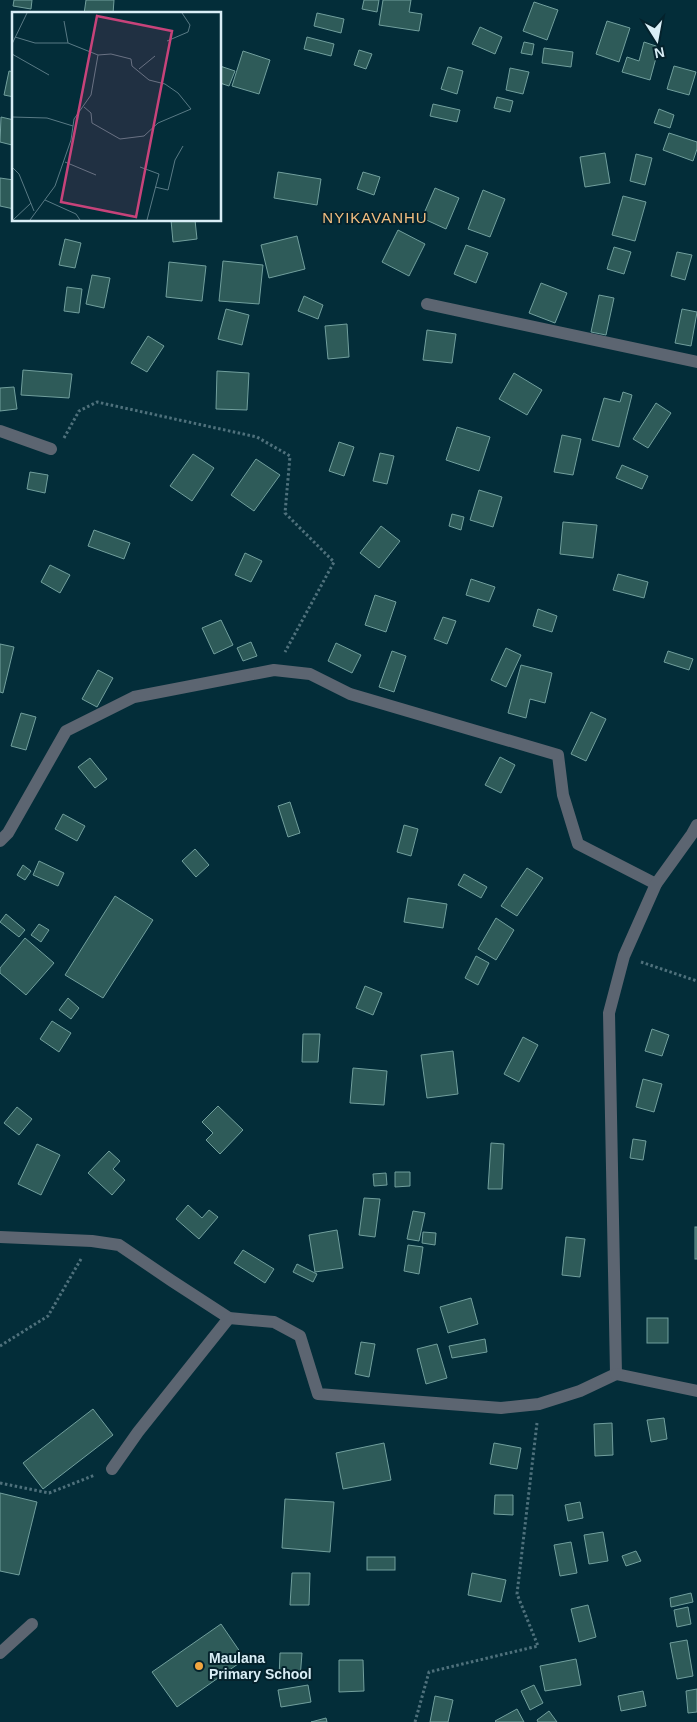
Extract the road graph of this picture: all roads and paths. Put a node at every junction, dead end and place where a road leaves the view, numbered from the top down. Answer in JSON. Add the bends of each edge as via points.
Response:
{"nodes":[{"id":1,"x":427,"y":304,"type":"dead end"},
{"id":2,"x":697,"y":362,"type":"edge"},
{"id":3,"x":0,"y":431,"type":"edge"},
{"id":4,"x":51,"y":449,"type":"joint"},
{"id":5,"x":274,"y":670,"type":"junction"},
{"id":6,"x":697,"y":825,"type":"edge"},
{"id":7,"x":0,"y":841,"type":"edge"},
{"id":8,"x":656,"y":884,"type":"junction"},
{"id":9,"x":624,"y":956,"type":"junction"},
{"id":10,"x":697,"y":980,"type":"edge"},
{"id":11,"x":0,"y":1237,"type":"edge"},
{"id":12,"x":92,"y":1240,"type":"junction"},
{"id":13,"x":229,"y":1318,"type":"junction"},
{"id":14,"x":0,"y":1346,"type":"edge"},
{"id":15,"x":616,"y":1374,"type":"junction"},
{"id":16,"x":697,"y":1391,"type":"edge"},
{"id":17,"x":539,"y":1404,"type":"junction"},
{"id":18,"x":112,"y":1469,"type":"joint"},
{"id":19,"x":0,"y":1483,"type":"edge"},
{"id":20,"x":32,"y":1624,"type":"dead end"},
{"id":21,"x":0,"y":1653,"type":"edge"},
{"id":22,"x":415,"y":1722,"type":"edge"}],
"edges":[{"from":1,"to":2,"type":"street"},
{"from":3,"to":4,"type":"street"},
{"from":4,"to":5,"type":"path","via":[[65,437],[79,411],[97,402],[257,437],[290,456],[285,513],[334,562]]},
{"from":5,"to":7,"type":"street","via":[[134,697],[66,731],[8,833]]},
{"from":5,"to":8,"type":"street","via":[[310,674],[350,694],[558,755],[563,795],[578,844]]},
{"from":6,"to":8,"type":"street"},
{"from":8,"to":9,"type":"street"},
{"from":9,"to":10,"type":"path"},
{"from":9,"to":15,"type":"street","via":[[609,1013]]},
{"from":11,"to":12,"type":"street"},
{"from":12,"to":13,"type":"street","via":[[119,1245]]},
{"from":12,"to":14,"type":"path","via":[[48,1316]]},
{"from":13,"to":17,"type":"street","via":[[274,1322],[300,1336],[318,1394],[501,1408]]},
{"from":13,"to":18,"type":"street"},
{"from":15,"to":16,"type":"street"},
{"from":15,"to":17,"type":"street","via":[[580,1391]]},
{"from":17,"to":22,"type":"path","via":[[517,1594],[538,1646],[429,1672]]},
{"from":18,"to":19,"type":"path","via":[[49,1493]]},
{"from":20,"to":21,"type":"street"}]}
